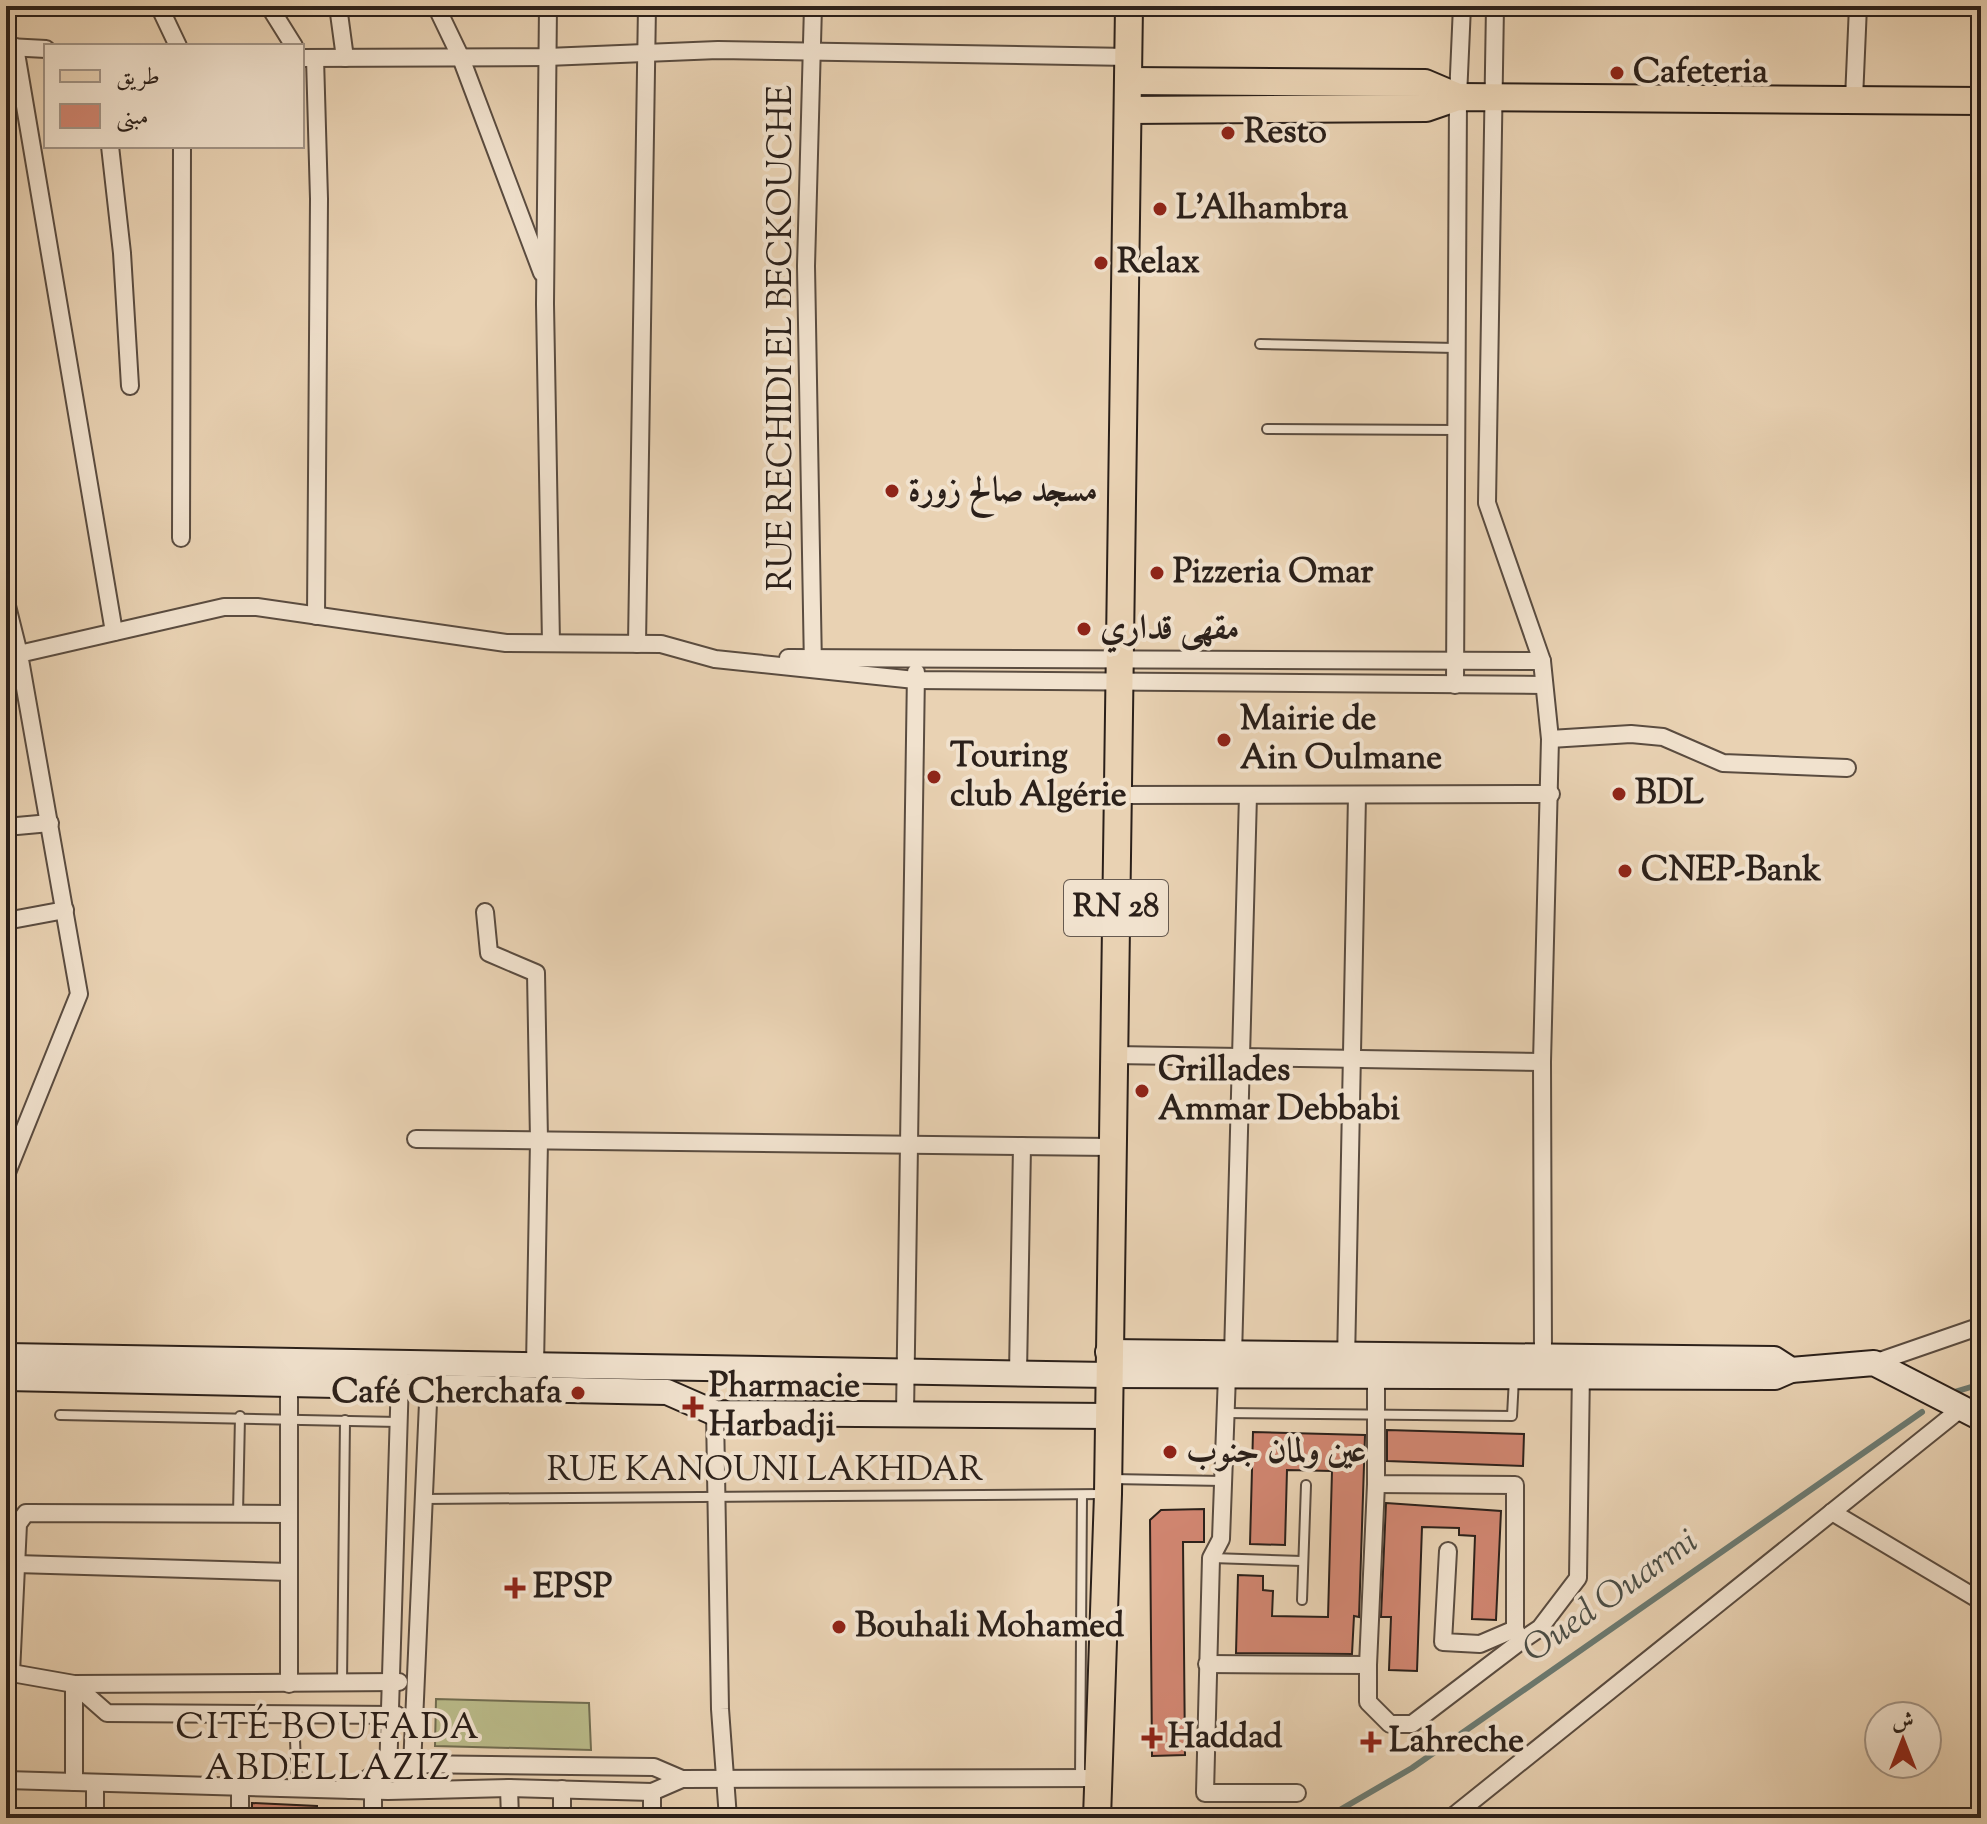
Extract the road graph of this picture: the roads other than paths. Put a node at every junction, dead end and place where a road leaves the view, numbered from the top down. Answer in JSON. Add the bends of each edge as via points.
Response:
{"nodes":[{"id":1,"x":159,"y":6,"type":"edge"},
{"id":2,"x":269,"y":6,"type":"edge"},
{"id":3,"x":338,"y":6,"type":"edge"},
{"id":4,"x":436,"y":6,"type":"edge"},
{"id":5,"x":548,"y":6,"type":"edge"},
{"id":6,"x":647,"y":6,"type":"edge"},
{"id":7,"x":813,"y":6,"type":"edge"},
{"id":8,"x":1129,"y":6,"type":"edge"},
{"id":9,"x":1462,"y":6,"type":"edge"},
{"id":10,"x":1495,"y":6,"type":"edge"},
{"id":11,"x":1858,"y":6,"type":"edge"},
{"id":12,"x":177,"y":44,"type":"edge"},
{"id":13,"x":293,"y":44,"type":"edge"},
{"id":14,"x":11,"y":47,"type":"edge"},
{"id":15,"x":44,"y":49,"type":"edge"},
{"id":16,"x":813,"y":52,"type":"junction"},
{"id":17,"x":647,"y":53,"type":"junction"},
{"id":18,"x":547,"y":57,"type":"junction"},
{"id":19,"x":309,"y":58,"type":"edge"},
{"id":20,"x":345,"y":58,"type":"junction"},
{"id":21,"x":461,"y":58,"type":"junction"},
{"id":22,"x":1128,"y":69,"type":"junction"},
{"id":23,"x":1458,"y":97,"type":"junction"},
{"id":24,"x":1495,"y":97,"type":"junction"},
{"id":25,"x":1854,"y":99,"type":"junction"},
{"id":26,"x":1981,"y":101,"type":"edge"},
{"id":27,"x":1128,"y":110,"type":"junction"},
{"id":28,"x":110,"y":148,"type":"edge"},
{"id":29,"x":182,"y":148,"type":"edge"},
{"id":30,"x":545,"y":282,"type":"junction"},
{"id":31,"x":1260,"y":344,"type":"dead end"},
{"id":32,"x":1456,"y":348,"type":"junction"},
{"id":33,"x":130,"y":386,"type":"dead end"},
{"id":34,"x":1267,"y":429,"type":"dead end"},
{"id":35,"x":1456,"y":430,"type":"junction"},
{"id":36,"x":181,"y":538,"type":"dead end"},
{"id":37,"x":6,"y":602,"type":"edge"},
{"id":38,"x":316,"y":616,"type":"junction"},
{"id":39,"x":114,"y":632,"type":"junction"},
{"id":40,"x":551,"y":643,"type":"junction"},
{"id":41,"x":637,"y":644,"type":"junction"},
{"id":42,"x":14,"y":647,"type":"edge"},
{"id":43,"x":917,"y":656,"type":"junction"},
{"id":44,"x":1454,"y":660,"type":"junction"},
{"id":45,"x":1542,"y":661,"type":"junction"},
{"id":46,"x":812,"y":664,"type":"junction"},
{"id":47,"x":1120,"y":669,"type":"junction"},
{"id":48,"x":915,"y":680,"type":"junction"},
{"id":49,"x":1455,"y":685,"type":"junction"},
{"id":50,"x":1544,"y":685,"type":"junction"},
{"id":51,"x":1550,"y":739,"type":"junction"},
{"id":52,"x":1847,"y":768,"type":"dead end"},
{"id":53,"x":1551,"y":794,"type":"junction"},
{"id":54,"x":1118,"y":795,"type":"junction"},
{"id":55,"x":1248,"y":795,"type":"junction"},
{"id":56,"x":1357,"y":795,"type":"junction"},
{"id":57,"x":50,"y":823,"type":"junction"},
{"id":58,"x":6,"y":827,"type":"edge"},
{"id":59,"x":65,"y":910,"type":"junction"},
{"id":60,"x":485,"y":912,"type":"dead end"},
{"id":61,"x":6,"y":921,"type":"edge"},
{"id":62,"x":1114,"y":1055,"type":"junction"},
{"id":63,"x":1242,"y":1056,"type":"junction"},
{"id":64,"x":1352,"y":1059,"type":"junction"},
{"id":65,"x":1542,"y":1062,"type":"junction"},
{"id":66,"x":416,"y":1139,"type":"dead end"},
{"id":67,"x":539,"y":1140,"type":"junction"},
{"id":68,"x":906,"y":1144,"type":"junction"},
{"id":69,"x":1022,"y":1146,"type":"junction"},
{"id":70,"x":1112,"y":1147,"type":"junction"},
{"id":71,"x":6,"y":1175,"type":"edge"},
{"id":72,"x":1981,"y":1326,"type":"edge"},
{"id":73,"x":6,"y":1356,"type":"edge"},
{"id":74,"x":1543,"y":1356,"type":"junction"},
{"id":75,"x":1874,"y":1363,"type":"junction"},
{"id":76,"x":1108,"y":1364,"type":"junction"},
{"id":77,"x":535,"y":1366,"type":"junction"},
{"id":78,"x":1230,"y":1366,"type":"junction"},
{"id":79,"x":1346,"y":1366,"type":"junction"},
{"id":80,"x":1376,"y":1366,"type":"junction"},
{"id":81,"x":1581,"y":1367,"type":"junction"},
{"id":82,"x":289,"y":1372,"type":"junction"},
{"id":83,"x":905,"y":1372,"type":"junction"},
{"id":84,"x":1018,"y":1373,"type":"junction"},
{"id":85,"x":400,"y":1375,"type":"junction"},
{"id":86,"x":429,"y":1376,"type":"junction"},
{"id":87,"x":1514,"y":1377,"type":"junction"},
{"id":88,"x":6,"y":1378,"type":"edge"},
{"id":89,"x":1972,"y":1412,"type":"edge"},
{"id":90,"x":715,"y":1413,"type":"junction"},
{"id":91,"x":1226,"y":1413,"type":"junction"},
{"id":92,"x":905,"y":1414,"type":"junction"},
{"id":93,"x":1377,"y":1414,"type":"junction"},
{"id":94,"x":60,"y":1415,"type":"dead end"},
{"id":95,"x":240,"y":1416,"type":"junction"},
{"id":96,"x":1108,"y":1416,"type":"junction"},
{"id":97,"x":289,"y":1418,"type":"junction"},
{"id":98,"x":345,"y":1420,"type":"junction"},
{"id":99,"x":399,"y":1422,"type":"junction"},
{"id":100,"x":1223,"y":1481,"type":"junction"},
{"id":101,"x":1376,"y":1484,"type":"junction"},
{"id":102,"x":1306,"y":1485,"type":"dead end"},
{"id":103,"x":1099,"y":1489,"type":"junction"},
{"id":104,"x":717,"y":1497,"type":"junction"},
{"id":105,"x":423,"y":1499,"type":"junction"},
{"id":106,"x":1832,"y":1512,"type":"junction"},
{"id":107,"x":238,"y":1514,"type":"junction"},
{"id":108,"x":289,"y":1514,"type":"junction"},
{"id":109,"x":1448,"y":1551,"type":"dead end"},
{"id":110,"x":1211,"y":1558,"type":"junction"},
{"id":111,"x":1302,"y":1561,"type":"junction"},
{"id":112,"x":16,"y":1564,"type":"junction"},
{"id":113,"x":289,"y":1572,"type":"junction"},
{"id":114,"x":1302,"y":1600,"type":"dead end"},
{"id":115,"x":1981,"y":1601,"type":"edge"},
{"id":116,"x":1518,"y":1635,"type":"junction"},
{"id":117,"x":1207,"y":1664,"type":"junction"},
{"id":118,"x":1368,"y":1665,"type":"junction"},
{"id":119,"x":9,"y":1672,"type":"edge"},
{"id":120,"x":414,"y":1681,"type":"junction"},
{"id":121,"x":342,"y":1682,"type":"junction"},
{"id":122,"x":390,"y":1682,"type":"junction"},
{"id":123,"x":74,"y":1684,"type":"junction"},
{"id":124,"x":289,"y":1684,"type":"junction"},
{"id":125,"x":294,"y":1715,"type":"junction"},
{"id":126,"x":388,"y":1715,"type":"junction"},
{"id":127,"x":412,"y":1715,"type":"junction"},
{"id":128,"x":410,"y":1764,"type":"junction"},
{"id":129,"x":682,"y":1779,"type":"junction"},
{"id":130,"x":1088,"y":1779,"type":"junction"},
{"id":131,"x":6,"y":1780,"type":"edge"},
{"id":132,"x":380,"y":1780,"type":"junction"},
{"id":133,"x":726,"y":1780,"type":"junction"},
{"id":134,"x":74,"y":1782,"type":"junction"},
{"id":135,"x":95,"y":1783,"type":"junction"},
{"id":136,"x":240,"y":1788,"type":"junction"},
{"id":137,"x":297,"y":1788,"type":"junction"},
{"id":138,"x":509,"y":1788,"type":"junction"},
{"id":139,"x":562,"y":1789,"type":"junction"},
{"id":140,"x":411,"y":1790,"type":"junction"},
{"id":141,"x":652,"y":1792,"type":"junction"},
{"id":142,"x":1297,"y":1793,"type":"dead end"},
{"id":143,"x":1097,"y":1814,"type":"edge"},
{"id":144,"x":95,"y":1818,"type":"edge"},
{"id":145,"x":240,"y":1818,"type":"edge"},
{"id":146,"x":373,"y":1818,"type":"edge"},
{"id":147,"x":510,"y":1818,"type":"edge"},
{"id":148,"x":562,"y":1818,"type":"edge"},
{"id":149,"x":652,"y":1818,"type":"edge"},
{"id":150,"x":728,"y":1818,"type":"edge"},
{"id":151,"x":1451,"y":1818,"type":"edge"}],
"edges":[{"from":1,"to":12,"type":"street"},
{"from":2,"to":13,"type":"street"},
{"from":3,"to":20,"type":"street"},
{"from":4,"to":21,"type":"street"},
{"from":5,"to":18,"type":"street"},
{"from":6,"to":17,"type":"street"},
{"from":7,"to":16,"type":"street","name":"RUE RECHIDI EL BECKOUCHE"},
{"from":8,"to":22,"type":"main road","number":"RN 28"},
{"from":9,"to":23,"type":"street"},
{"from":10,"to":24,"type":"street"},
{"from":11,"to":25,"type":"street"},
{"from":14,"to":15,"type":"street"},
{"from":14,"to":39,"type":"street"},
{"from":16,"to":17,"type":"street"},
{"from":16,"to":22,"type":"street"},
{"from":16,"to":46,"type":"street","name":"RUE RECHIDI EL BECKOUCHE","via":[[806,266]]},
{"from":17,"to":18,"type":"street"},
{"from":17,"to":41,"type":"street"},
{"from":18,"to":21,"type":"street"},
{"from":18,"to":30,"type":"street"},
{"from":19,"to":20,"type":"street"},
{"from":19,"to":38,"type":"street","via":[[319,199]]},
{"from":20,"to":21,"type":"street"},
{"from":21,"to":30,"type":"street"},
{"from":22,"to":23,"type":"main road","via":[[1425,83]]},
{"from":22,"to":27,"type":"main road","number":"RN 28"},
{"from":23,"to":24,"type":"main road"},
{"from":23,"to":27,"type":"main road","via":[[1426,108]]},
{"from":23,"to":32,"type":"street"},
{"from":24,"to":25,"type":"main road"},
{"from":24,"to":45,"type":"street","via":[[1487,503]]},
{"from":25,"to":26,"type":"main road"},
{"from":27,"to":47,"type":"main road","number":"RN 28"},
{"from":28,"to":33,"type":"street"},
{"from":29,"to":36,"type":"street"},
{"from":30,"to":40,"type":"street"},
{"from":31,"to":32,"type":"lane"},
{"from":32,"to":35,"type":"street"},
{"from":34,"to":35,"type":"lane"},
{"from":35,"to":44,"type":"street"},
{"from":37,"to":42,"type":"street"},
{"from":38,"to":39,"type":"street","via":[[224,607]]},
{"from":38,"to":40,"type":"street","via":[[506,643]]},
{"from":39,"to":42,"type":"street"},
{"from":40,"to":41,"type":"street"},
{"from":41,"to":46,"type":"street","via":[[661,644],[715,659]]},
{"from":42,"to":57,"type":"street"},
{"from":43,"to":46,"type":"street"},
{"from":43,"to":47,"type":"street"},
{"from":43,"to":48,"type":"street"},
{"from":44,"to":45,"type":"street"},
{"from":44,"to":47,"type":"street"},
{"from":44,"to":49,"type":"street"},
{"from":45,"to":50,"type":"street"},
{"from":46,"to":48,"type":"street"},
{"from":47,"to":48,"type":"street"},
{"from":47,"to":49,"type":"street"},
{"from":47,"to":54,"type":"main road","number":"RN 28"},
{"from":48,"to":68,"type":"street"},
{"from":49,"to":50,"type":"street"},
{"from":50,"to":51,"type":"street"},
{"from":51,"to":52,"type":"street","via":[[1663,737],[1723,763]]},
{"from":51,"to":53,"type":"street"},
{"from":53,"to":56,"type":"street"},
{"from":53,"to":65,"type":"street"},
{"from":54,"to":55,"type":"street"},
{"from":54,"to":62,"type":"main road","number":"RN 28"},
{"from":55,"to":56,"type":"street"},
{"from":55,"to":63,"type":"street"},
{"from":56,"to":64,"type":"street"},
{"from":57,"to":58,"type":"street"},
{"from":57,"to":59,"type":"street"},
{"from":59,"to":61,"type":"street"},
{"from":59,"to":71,"type":"street","via":[[79,994]]},
{"from":60,"to":67,"type":"street","via":[[489,953],[536,973]]},
{"from":62,"to":63,"type":"street"},
{"from":62,"to":70,"type":"main road","number":"RN 28"},
{"from":63,"to":64,"type":"street"},
{"from":63,"to":78,"type":"street"},
{"from":64,"to":65,"type":"street"},
{"from":64,"to":79,"type":"street"},
{"from":65,"to":74,"type":"street"},
{"from":66,"to":67,"type":"street"},
{"from":67,"to":68,"type":"street"},
{"from":67,"to":77,"type":"street"},
{"from":68,"to":69,"type":"street"},
{"from":68,"to":83,"type":"street"},
{"from":69,"to":70,"type":"street"},
{"from":69,"to":84,"type":"street"},
{"from":70,"to":76,"type":"main road","number":"RN 28"},
{"from":72,"to":75,"type":"street"},
{"from":73,"to":82,"type":"main road"},
{"from":74,"to":80,"type":"main road"},
{"from":74,"to":81,"type":"main road"},
{"from":75,"to":81,"type":"main road","via":[[1791,1370],[1774,1359]]},
{"from":75,"to":89,"type":"main road"},
{"from":76,"to":78,"type":"main road"},
{"from":76,"to":84,"type":"main road"},
{"from":76,"to":96,"type":"main road","number":"RN 28"},
{"from":77,"to":83,"type":"main road"},
{"from":77,"to":86,"type":"main road"},
{"from":78,"to":79,"type":"main road"},
{"from":78,"to":91,"type":"street"},
{"from":79,"to":80,"type":"main road"},
{"from":80,"to":87,"type":"main road"},
{"from":80,"to":93,"type":"street"},
{"from":81,"to":87,"type":"main road"},
{"from":81,"to":116,"type":"street","via":[[1578,1578],[1540,1628]]},
{"from":82,"to":85,"type":"main road"},
{"from":82,"to":88,"type":"main road"},
{"from":82,"to":97,"type":"street"},
{"from":83,"to":84,"type":"main road"},
{"from":83,"to":92,"type":"street"},
{"from":85,"to":86,"type":"main road"},
{"from":85,"to":99,"type":"street"},
{"from":86,"to":90,"type":"main road","via":[[667,1392]]},
{"from":86,"to":105,"type":"street"},
{"from":87,"to":93,"type":"lane","via":[[1512,1416]]},
{"from":89,"to":106,"type":"street"},
{"from":90,"to":92,"type":"main road"},
{"from":90,"to":104,"type":"street"},
{"from":91,"to":93,"type":"lane"},
{"from":91,"to":100,"type":"street"},
{"from":92,"to":96,"type":"main road"},
{"from":93,"to":101,"type":"street"},
{"from":94,"to":95,"type":"lane"},
{"from":95,"to":97,"type":"lane"},
{"from":95,"to":107,"type":"lane"},
{"from":96,"to":103,"type":"main road","number":"RN 28"},
{"from":97,"to":98,"type":"lane"},
{"from":97,"to":108,"type":"street"},
{"from":98,"to":99,"type":"lane"},
{"from":98,"to":121,"type":"lane"},
{"from":99,"to":122,"type":"street"},
{"from":100,"to":103,"type":"lane","name":"RUE KANOUNI LAKHDAR"},
{"from":100,"to":110,"type":"street","via":[[1221,1539]]},
{"from":101,"to":116,"type":"street","via":[[1515,1485]]},
{"from":101,"to":118,"type":"street"},
{"from":102,"to":111,"type":"lane"},
{"from":103,"to":104,"type":"lane","name":"RUE KANOUNI LAKHDAR"},
{"from":103,"to":130,"type":"main road","number":"RN 28"},
{"from":104,"to":105,"type":"lane","name":"RUE KANOUNI LAKHDAR"},
{"from":104,"to":133,"type":"street"},
{"from":105,"to":120,"type":"street"},
{"from":106,"to":115,"type":"street"},
{"from":106,"to":151,"type":"street"},
{"from":107,"to":108,"type":"street"},
{"from":107,"to":112,"type":"street","via":[[26,1513],[18,1524]]},
{"from":108,"to":113,"type":"street"},
{"from":109,"to":116,"type":"street","via":[[1443,1642],[1480,1644]]},
{"from":110,"to":111,"type":"lane"},
{"from":110,"to":117,"type":"street"},
{"from":111,"to":114,"type":"lane"},
{"from":112,"to":113,"type":"street"},
{"from":112,"to":119,"type":"street"},
{"from":113,"to":124,"type":"street"},
{"from":116,"to":118,"type":"street","via":[[1412,1724],[1390,1724],[1368,1702]]},
{"from":117,"to":118,"type":"street"},
{"from":117,"to":142,"type":"street","via":[[1205,1793]]},
{"from":119,"to":123,"type":"street"},
{"from":120,"to":122,"type":"street"},
{"from":120,"to":127,"type":"street"},
{"from":121,"to":122,"type":"street"},
{"from":121,"to":124,"type":"street"},
{"from":122,"to":126,"type":"street"},
{"from":123,"to":124,"type":"street"},
{"from":123,"to":125,"type":"street","via":[[107,1713]]},
{"from":123,"to":134,"type":"street"},
{"from":125,"to":126,"type":"street"},
{"from":125,"to":137,"type":"lane"},
{"from":126,"to":127,"type":"street"},
{"from":126,"to":132,"type":"street"},
{"from":127,"to":128,"type":"street"},
{"from":128,"to":129,"type":"street","via":[[654,1767]]},
{"from":128,"to":132,"type":"street"},
{"from":128,"to":140,"type":"street"},
{"from":129,"to":133,"type":"street"},
{"from":129,"to":141,"type":"street"},
{"from":130,"to":133,"type":"street"},
{"from":130,"to":143,"type":"main road","number":"RN 28"},
{"from":131,"to":134,"type":"street"},
{"from":132,"to":137,"type":"street","via":[[350,1790]]},
{"from":132,"to":140,"type":"street"},
{"from":132,"to":146,"type":"street"},
{"from":133,"to":150,"type":"street"},
{"from":134,"to":135,"type":"street"},
{"from":135,"to":136,"type":"street"},
{"from":135,"to":144,"type":"street"},
{"from":136,"to":137,"type":"street"},
{"from":136,"to":145,"type":"street"},
{"from":138,"to":139,"type":"street"},
{"from":138,"to":140,"type":"street"},
{"from":138,"to":147,"type":"street"},
{"from":139,"to":141,"type":"street"},
{"from":139,"to":148,"type":"street"},
{"from":141,"to":149,"type":"street"}]}
